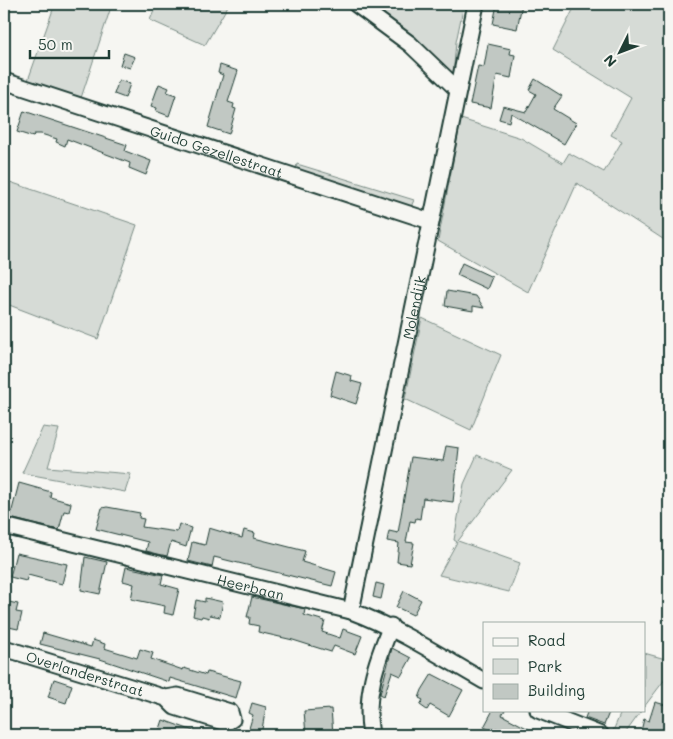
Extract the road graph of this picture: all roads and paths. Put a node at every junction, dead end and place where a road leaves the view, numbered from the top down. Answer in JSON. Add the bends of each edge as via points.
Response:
{"nodes":[{"id":1,"x":356,"y":4,"type":"edge"},
{"id":2,"x":476,"y":4,"type":"edge"},
{"id":3,"x":4,"y":81,"type":"edge"},
{"id":4,"x":458,"y":90,"type":"junction"},
{"id":5,"x":430,"y":222,"type":"junction"},
{"id":6,"x":4,"y":526,"type":"edge"},
{"id":7,"x":351,"y":611,"type":"junction"},
{"id":8,"x":391,"y":626,"type":"junction"},
{"id":9,"x":4,"y":648,"type":"edge"},
{"id":10,"x":483,"y":680,"type":"edge"},
{"id":11,"x":166,"y":698,"type":"dead end"},
{"id":12,"x":542,"y":712,"type":"edge"},
{"id":13,"x":371,"y":735,"type":"edge"},
{"id":14,"x":601,"y":735,"type":"edge"}],
"edges":[{"from":1,"to":4,"type":"street","via":[[410,44]]},
{"from":2,"to":4,"type":"street","name":"Molendijk"},
{"from":3,"to":5,"type":"street","name":"Guido Gezellestraat"},
{"from":4,"to":5,"type":"street","name":"Molendijk"},
{"from":5,"to":7,"type":"street","name":"Molendijk"},
{"from":6,"to":7,"type":"street","name":"Heerbaan"},
{"from":7,"to":8,"type":"street","name":"Heerbaan"},
{"from":8,"to":10,"type":"street","name":"Heerbaan"},
{"from":8,"to":13,"type":"street","via":[[369,688]]},
{"from":9,"to":11,"type":"street","name":"Overlanderstraat"},
{"from":12,"to":14,"type":"street"}]}
